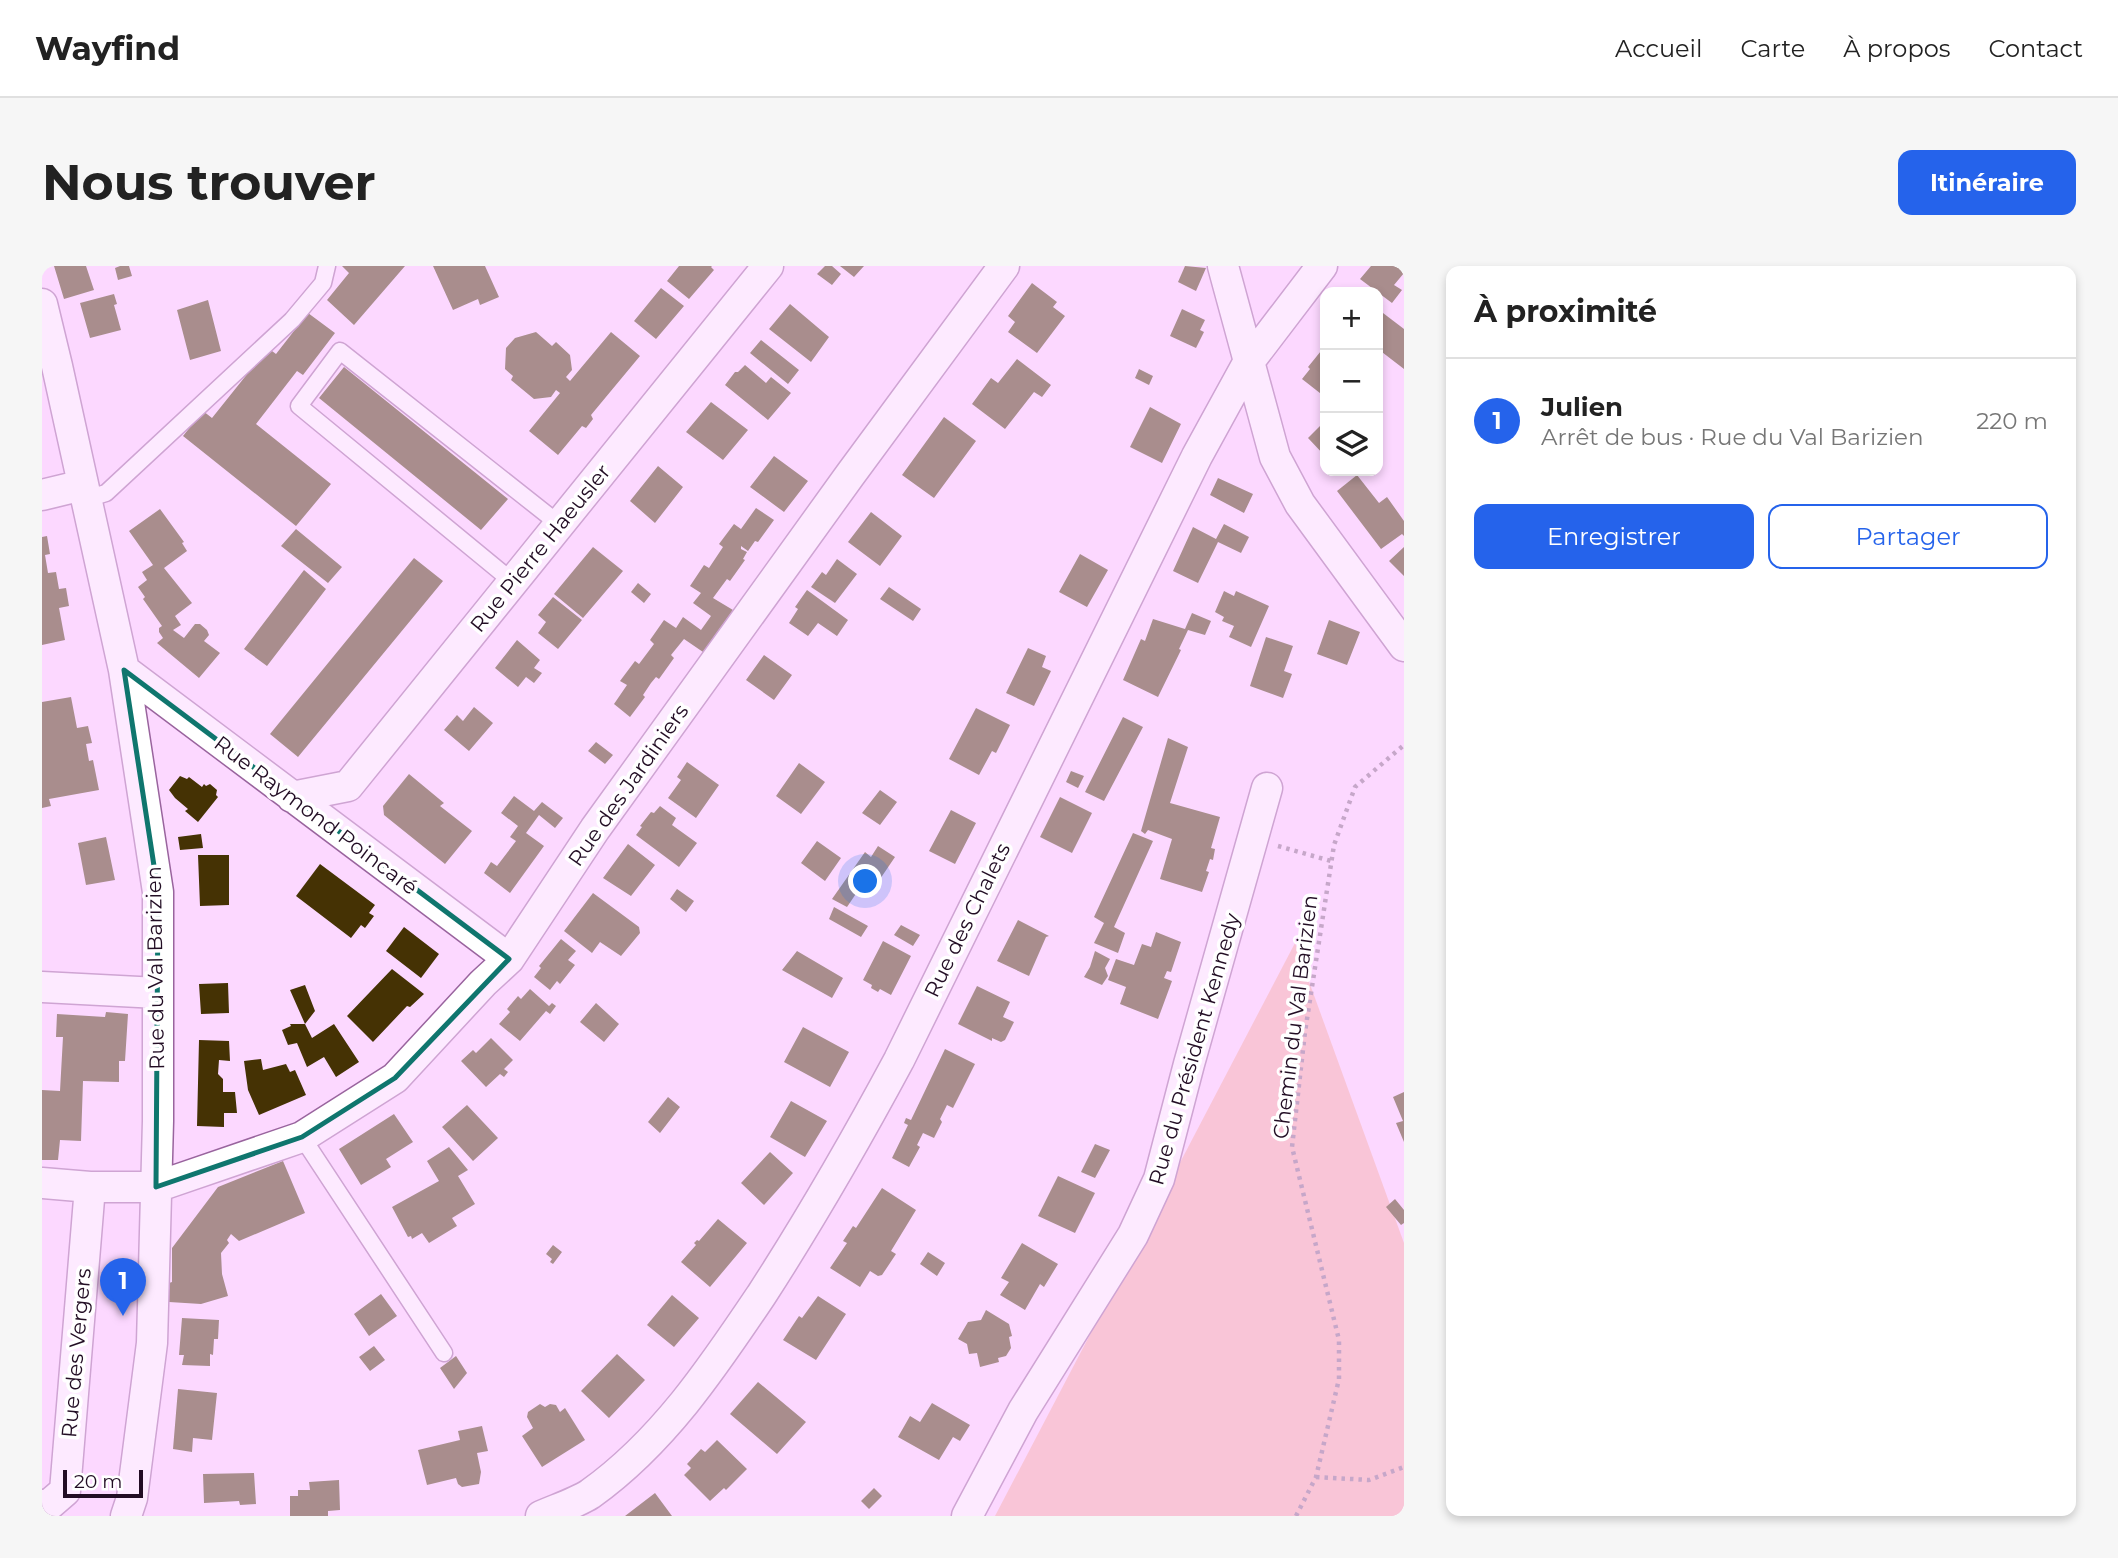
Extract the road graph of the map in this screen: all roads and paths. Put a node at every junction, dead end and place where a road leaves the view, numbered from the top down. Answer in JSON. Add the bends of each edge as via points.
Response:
{"nodes":[{"id":1,"x":327,"y":266,"type":"edge"},
{"id":2,"x":768,"y":266,"type":"edge"},
{"id":3,"x":1004,"y":266,"type":"edge"},
{"id":4,"x":1223,"y":266,"type":"edge"},
{"id":5,"x":1322,"y":266,"type":"edge"},
{"id":6,"x":42,"y":304,"type":"edge"},
{"id":7,"x":1248,"y":363,"type":"junction"},
{"id":8,"x":84,"y":492,"type":"junction"},
{"id":9,"x":42,"y":495,"type":"edge"},
{"id":10,"x":559,"y":524,"type":"junction"},
{"id":11,"x":513,"y":582,"type":"junction"},
{"id":12,"x":1404,"y":646,"type":"edge"},
{"id":13,"x":124,"y":670,"type":"junction"},
{"id":14,"x":1404,"y":745,"type":"edge"},
{"id":15,"x":1267,"y":788,"type":"dead end"},
{"id":16,"x":292,"y":797,"type":"junction"},
{"id":17,"x":1248,"y":857,"type":"junction"},
{"id":18,"x":1331,"y":861,"type":"junction"},
{"id":19,"x":509,"y":959,"type":"junction"},
{"id":20,"x":42,"y":987,"type":"edge"},
{"id":21,"x":158,"y":993,"type":"junction"},
{"id":22,"x":302,"y":1137,"type":"junction"},
{"id":23,"x":42,"y":1183,"type":"edge"},
{"id":24,"x":156,"y":1187,"type":"junction"},
{"id":25,"x":90,"y":1188,"type":"junction"},
{"id":26,"x":444,"y":1353,"type":"dead end"},
{"id":27,"x":1404,"y":1468,"type":"edge"},
{"id":28,"x":1316,"y":1477,"type":"junction"},
{"id":29,"x":42,"y":1505,"type":"edge"},
{"id":30,"x":126,"y":1516,"type":"edge"},
{"id":31,"x":541,"y":1516,"type":"edge"},
{"id":32,"x":967,"y":1516,"type":"edge"},
{"id":33,"x":1296,"y":1516,"type":"edge"}],
"edges":[{"from":1,"to":8,"type":"lane","via":[[323,283],[292,320],[106,494]]},
{"from":2,"to":10,"type":"street","name":"Rue Pierre Haeusler"},
{"from":3,"to":19,"type":"street","name":"Rue des Jardiniers","via":[[611,806]]},
{"from":4,"to":7,"type":"street"},
{"from":5,"to":7,"type":"street","name":"Rue des Chalets"},
{"from":6,"to":8,"type":"street","name":"Rue du Val Barizien"},
{"from":7,"to":12,"type":"street","via":[[1275,457],[1300,504]]},
{"from":7,"to":31,"type":"street","name":"Rue des Chalets","via":[[1185,480],[851,1151],[716,1364],[650,1444],[588,1495]]},
{"from":8,"to":9,"type":"street"},
{"from":8,"to":13,"type":"street","name":"Rue du Val Barizien"},
{"from":10,"to":11,"type":"street","name":"Rue Pierre Haeusler"},
{"from":10,"to":11,"type":"lane","via":[[340,351],[299,406]]},
{"from":11,"to":16,"type":"street","name":"Rue Pierre Haeusler","via":[[348,786]]},
{"from":13,"to":16,"type":"street","name":"Rue Raymond Poincaré"},
{"from":13,"to":21,"type":"street","name":"Rue du Val Barizien","via":[[158,892]]},
{"from":14,"to":18,"type":"path","name":"Chemin du Val Barizien","via":[[1355,787]]},
{"from":15,"to":17,"type":"street","name":"Rue du Président Kennedy"},
{"from":16,"to":19,"type":"street","name":"Rue Raymond Poincaré"},
{"from":17,"to":18,"type":"path","via":[[1274,845]]},
{"from":17,"to":32,"type":"street","name":"Rue du Président Kennedy","via":[[1160,1180],[1133,1235],[1023,1411]]},
{"from":18,"to":28,"type":"path","name":"Chemin du Val Barizien","via":[[1292,1147],[1339,1340],[1339,1379]]},
{"from":19,"to":22,"type":"street","name":"Rue des Jardiniers","via":[[396,1078]]},
{"from":20,"to":21,"type":"street"},
{"from":21,"to":24,"type":"street","name":"Rue du Val Barizien"},
{"from":22,"to":24,"type":"street","name":"Rue des Jardiniers"},
{"from":22,"to":26,"type":"lane"},
{"from":23,"to":25,"type":"street"},
{"from":24,"to":25,"type":"street"},
{"from":24,"to":30,"type":"street","name":"Rue du Val Barizien","via":[[152,1343]]},
{"from":25,"to":29,"type":"street","name":"Rue des Vergers","via":[[65,1492]]},
{"from":27,"to":28,"type":"path","via":[[1369,1480]]},
{"from":28,"to":33,"type":"path","name":"Chemin du Val Barizien"}]}
